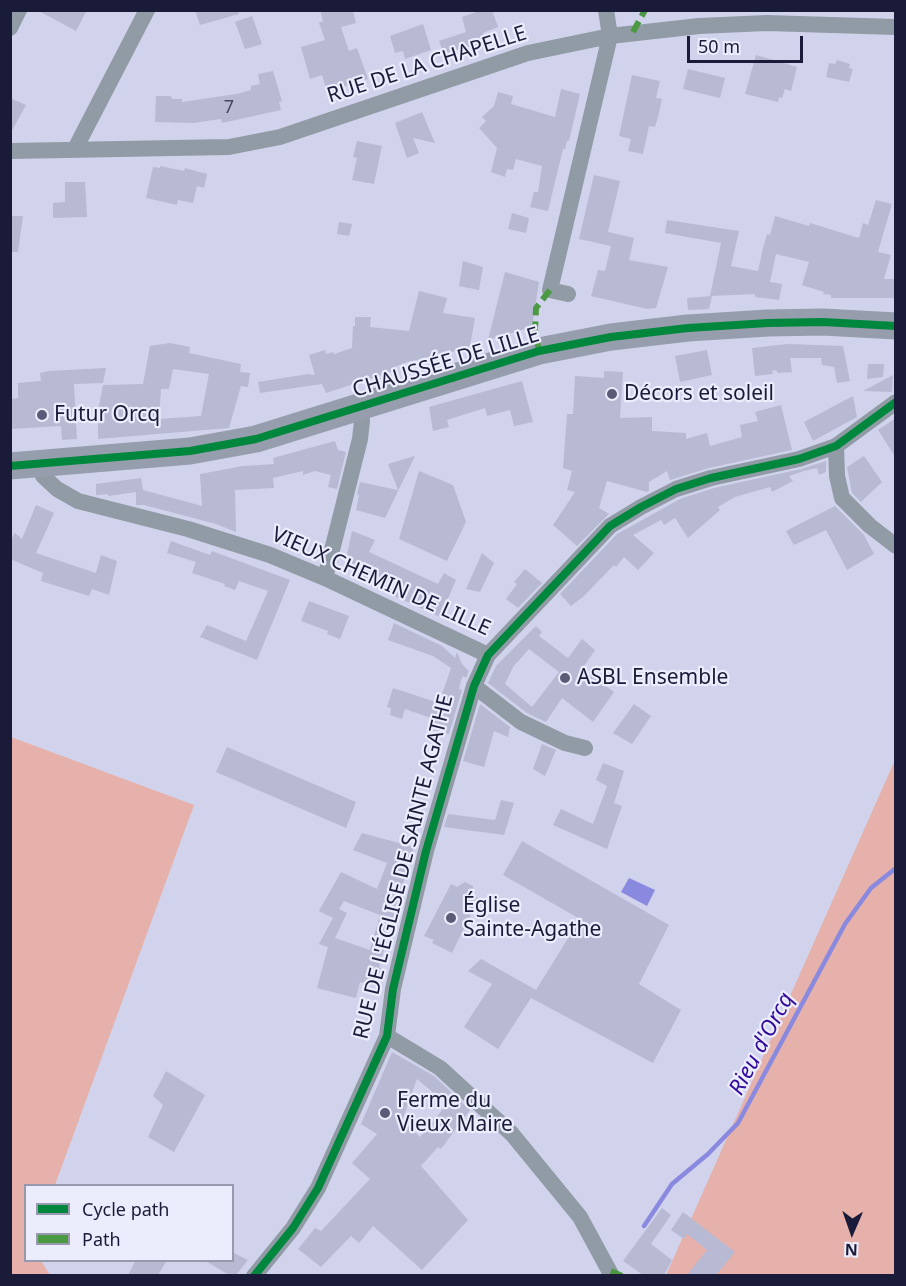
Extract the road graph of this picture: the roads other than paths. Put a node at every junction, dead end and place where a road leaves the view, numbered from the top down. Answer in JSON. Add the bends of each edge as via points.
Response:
{"nodes":[{"id":1,"x":20,"y":10,"type":"edge"},
{"id":2,"x":147,"y":10,"type":"edge"},
{"id":3,"x":606,"y":10,"type":"edge"},
{"id":4,"x":896,"y":27,"type":"edge"},
{"id":5,"x":10,"y":28,"type":"edge"},
{"id":6,"x":610,"y":36,"type":"junction"},
{"id":7,"x":75,"y":149,"type":"junction"},
{"id":8,"x":10,"y":151,"type":"edge"},
{"id":9,"x":568,"y":294,"type":"dead end"},
{"id":10,"x":896,"y":326,"type":"edge"},
{"id":11,"x":896,"y":402,"type":"edge"},
{"id":12,"x":359,"y":408,"type":"junction"},
{"id":13,"x":836,"y":446,"type":"junction"},
{"id":14,"x":40,"y":463,"type":"junction"},
{"id":15,"x":10,"y":466,"type":"edge"},
{"id":16,"x":896,"y":546,"type":"edge"},
{"id":17,"x":325,"y":578,"type":"junction"},
{"id":18,"x":489,"y":656,"type":"junction"},
{"id":19,"x":474,"y":686,"type":"junction"},
{"id":20,"x":585,"y":748,"type":"dead end"},
{"id":21,"x":387,"y":1035,"type":"junction"},
{"id":22,"x":254,"y":1275,"type":"edge"},
{"id":23,"x":612,"y":1275,"type":"edge"}],
"edges":[{"from":1,"to":5,"type":"street"},
{"from":2,"to":7,"type":"street"},
{"from":3,"to":6,"type":"street"},
{"from":4,"to":6,"type":"street","name":"RUE DE LA CHAPELLE","via":[[767,23]]},
{"from":6,"to":7,"type":"street","name":"RUE DE LA CHAPELLE","via":[[528,53],[280,137],[229,147]]},
{"from":6,"to":9,"type":"street","via":[[550,290]]},
{"from":7,"to":8,"type":"street","name":"RUE DE LA CHAPELLE"},
{"from":10,"to":12,"type":"main road","name":"CHAUSSÉE DE LILLE","via":[[768,323],[611,337],[539,351]]},
{"from":11,"to":13,"type":"street","name":"VIEUX CHEMIN DE LILLE"},
{"from":12,"to":14,"type":"main road","name":"CHAUSSÉE DE LILLE","via":[[226,446]]},
{"from":12,"to":17,"type":"street","name":"VIEUX CHEMIN DE LILLE","via":[[360,439]]},
{"from":13,"to":16,"type":"street","via":[[842,498],[853,512]]},
{"from":13,"to":18,"type":"street","name":"VIEUX CHEMIN DE LILLE","via":[[799,459],[711,478],[676,489],[641,507],[610,526]]},
{"from":14,"to":15,"type":"main road","name":"CHAUSSÉE DE LILLE"},
{"from":14,"to":17,"type":"street","name":"VIEUX CHEMIN DE LILLE","via":[[43,476],[78,501],[198,532]]},
{"from":17,"to":18,"type":"street","name":"VIEUX CHEMIN DE LILLE"},
{"from":18,"to":19,"type":"street","name":"RUE DE L'ÉGLISE DE SAINTE AGATHE"},
{"from":19,"to":20,"type":"street","via":[[521,722]]},
{"from":19,"to":21,"type":"street","name":"RUE DE L'ÉGLISE DE SAINTE AGATHE","via":[[426,851],[393,989]]},
{"from":21,"to":22,"type":"street","name":"RUE DE L'ÉGLISE DE SAINTE AGATHE","via":[[318,1188],[293,1228]]},
{"from":21,"to":23,"type":"street","via":[[440,1068],[512,1134],[580,1217]]}]}
